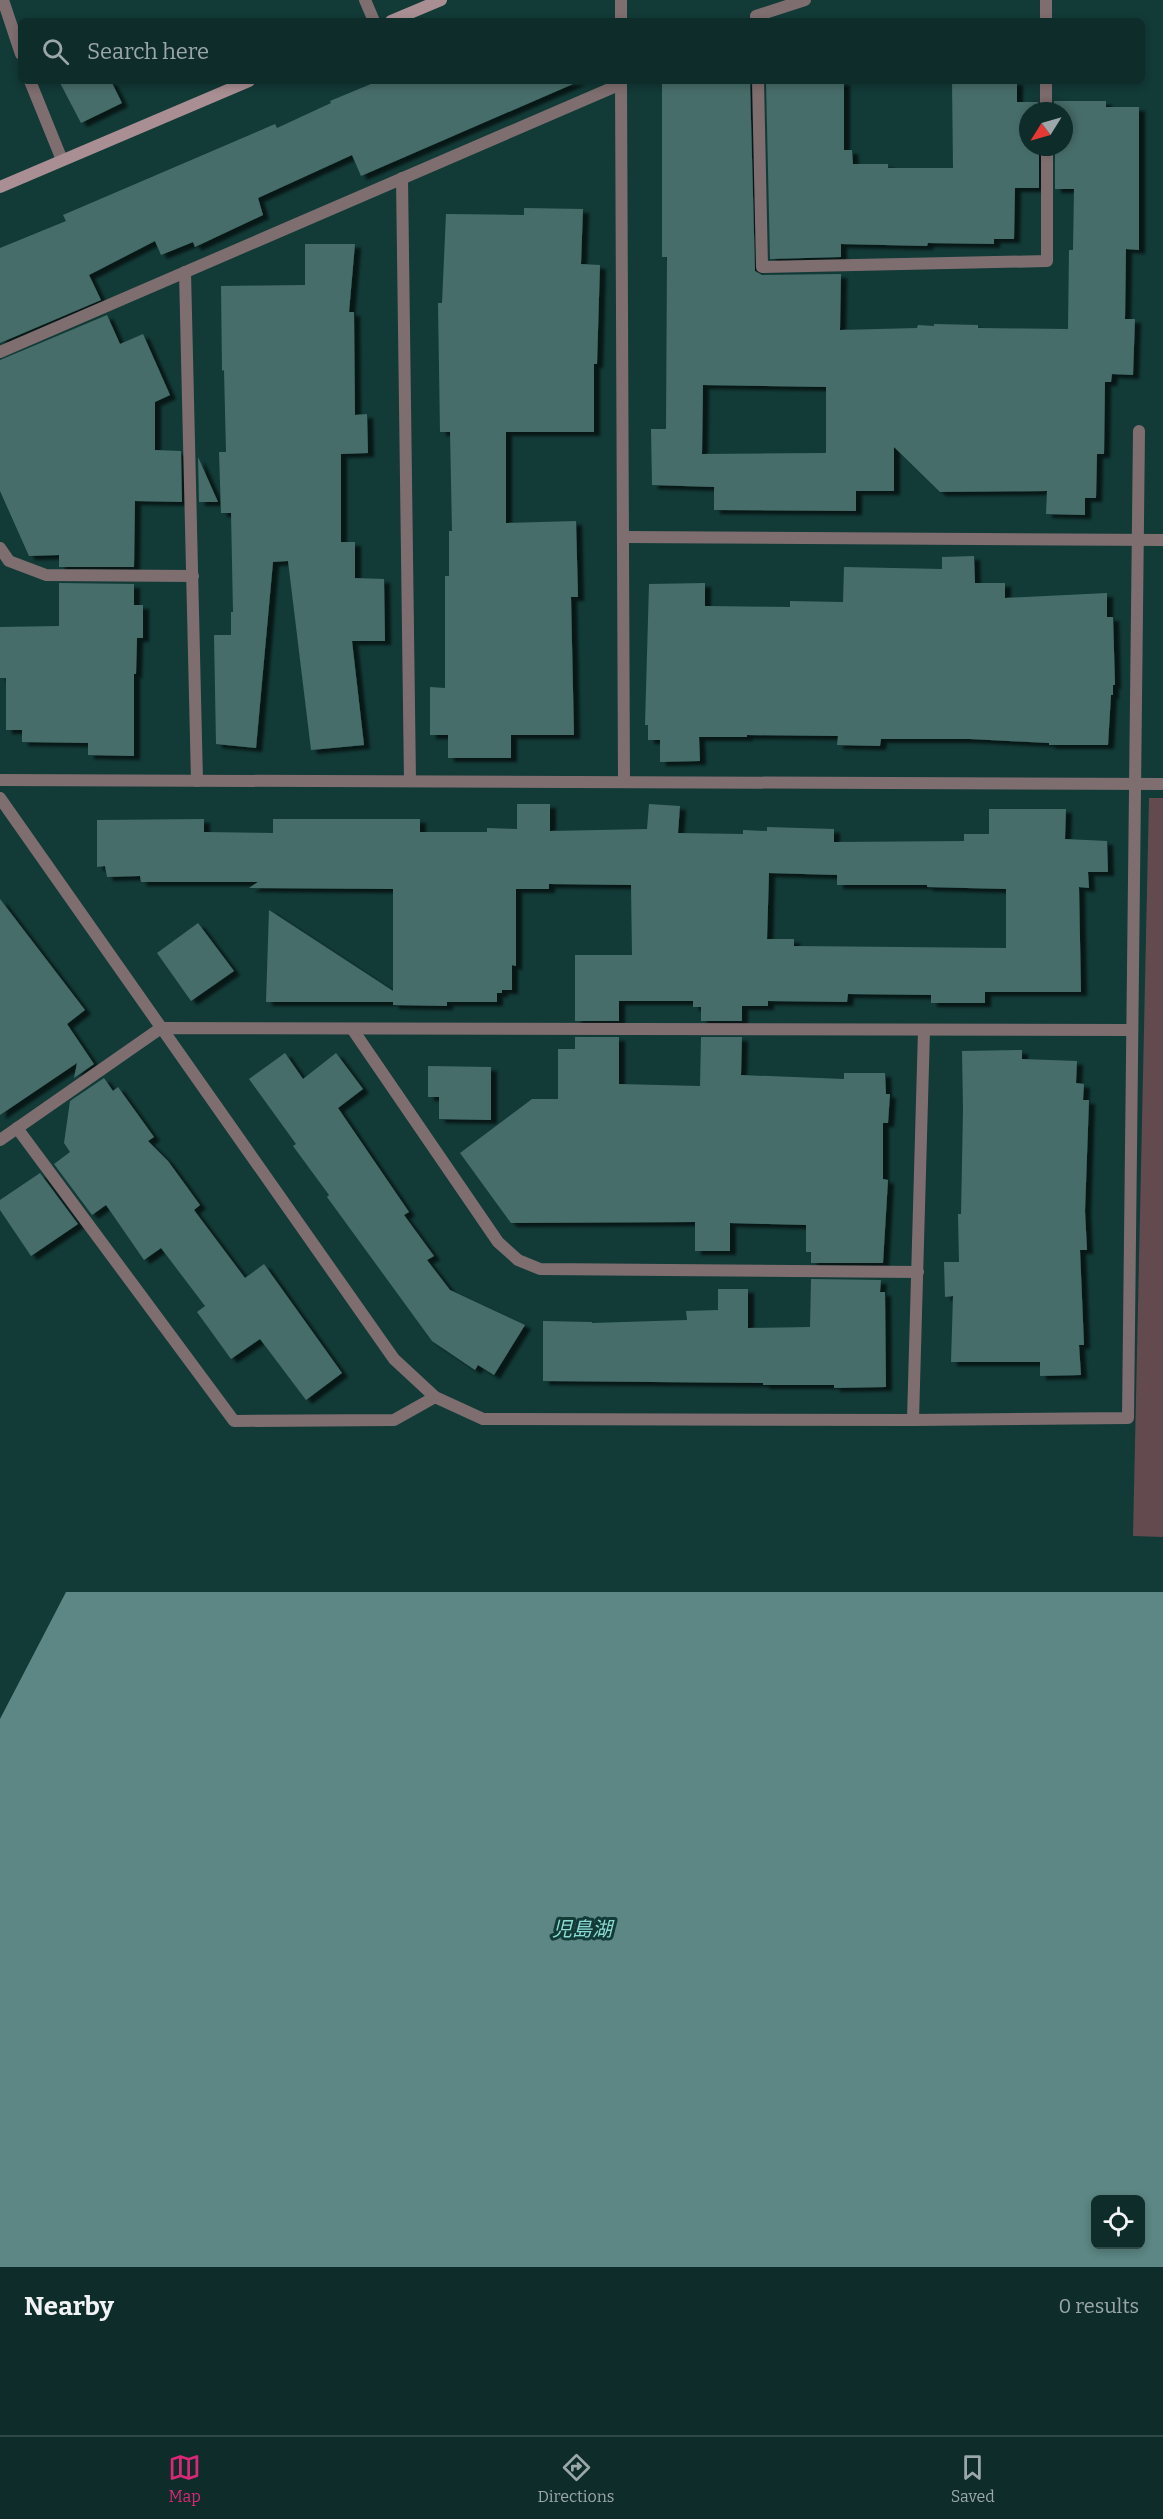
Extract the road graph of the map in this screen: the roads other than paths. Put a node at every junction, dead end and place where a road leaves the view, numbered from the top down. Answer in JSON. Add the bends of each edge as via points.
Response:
{"nodes":[{"id":1,"x":3,"y":0,"type":"edge"},
{"id":2,"x":364,"y":0,"type":"edge"},
{"id":3,"x":441,"y":0,"type":"edge"},
{"id":4,"x":621,"y":0,"type":"edge"},
{"id":5,"x":805,"y":0,"type":"edge"},
{"id":6,"x":1046,"y":0,"type":"edge"},
{"id":7,"x":373,"y":18,"type":"edge"},
{"id":8,"x":398,"y":18,"type":"edge"},
{"id":9,"x":621,"y":18,"type":"edge"},
{"id":10,"x":756,"y":18,"type":"edge"},
{"id":11,"x":1046,"y":18,"type":"edge"},
{"id":12,"x":18,"y":45,"type":"edge"},
{"id":13,"x":31,"y":84,"type":"edge"},
{"id":14,"x":242,"y":84,"type":"edge"},
{"id":15,"x":616,"y":84,"type":"edge"},
{"id":16,"x":621,"y":84,"type":"edge"},
{"id":17,"x":758,"y":84,"type":"edge"},
{"id":18,"x":1046,"y":84,"type":"edge"},
{"id":19,"x":1046,"y":102,"type":"edge"},
{"id":20,"x":1047,"y":156,"type":"edge"},
{"id":21,"x":62,"y":160,"type":"junction"},
{"id":22,"x":402,"y":178,"type":"junction"},
{"id":23,"x":0,"y":187,"type":"edge"},
{"id":24,"x":185,"y":272,"type":"junction"},
{"id":25,"x":0,"y":352,"type":"edge"},
{"id":26,"x":1139,"y":431,"type":"dead end"},
{"id":27,"x":623,"y":537,"type":"junction"},
{"id":28,"x":1138,"y":540,"type":"junction"},
{"id":29,"x":1163,"y":540,"type":"edge"},
{"id":30,"x":0,"y":548,"type":"edge"},
{"id":31,"x":193,"y":576,"type":"junction"},
{"id":32,"x":0,"y":780,"type":"edge"},
{"id":33,"x":197,"y":781,"type":"junction"},
{"id":34,"x":410,"y":781,"type":"junction"},
{"id":35,"x":624,"y":782,"type":"junction"},
{"id":36,"x":1135,"y":784,"type":"junction"},
{"id":37,"x":1163,"y":784,"type":"edge"},
{"id":38,"x":0,"y":798,"type":"edge"},
{"id":39,"x":161,"y":1028,"type":"junction"},
{"id":40,"x":353,"y":1030,"type":"junction"},
{"id":41,"x":924,"y":1030,"type":"junction"},
{"id":42,"x":1132,"y":1030,"type":"junction"},
{"id":43,"x":17,"y":1128,"type":"junction"},
{"id":44,"x":0,"y":1140,"type":"edge"},
{"id":45,"x":918,"y":1272,"type":"junction"},
{"id":46,"x":435,"y":1397,"type":"junction"},
{"id":47,"x":914,"y":1420,"type":"junction"}],
"edges":[{"from":1,"to":12,"type":"street"},
{"from":2,"to":7,"type":"street"},
{"from":3,"to":8,"type":"street"},
{"from":4,"to":9,"type":"street"},
{"from":5,"to":10,"type":"street"},
{"from":6,"to":11,"type":"street"},
{"from":13,"to":21,"type":"street"},
{"from":14,"to":21,"type":"street"},
{"from":15,"to":22,"type":"street"},
{"from":16,"to":27,"type":"street"},
{"from":17,"to":20,"type":"street","via":[[762,267],[1047,261]]},
{"from":18,"to":19,"type":"street"},
{"from":21,"to":23,"type":"street"},
{"from":22,"to":24,"type":"street"},
{"from":22,"to":34,"type":"street"},
{"from":24,"to":25,"type":"street"},
{"from":24,"to":31,"type":"street"},
{"from":26,"to":28,"type":"street"},
{"from":27,"to":28,"type":"street"},
{"from":27,"to":35,"type":"street"},
{"from":28,"to":29,"type":"street"},
{"from":28,"to":36,"type":"street"},
{"from":30,"to":31,"type":"street","via":[[9,561],[46,575]]},
{"from":31,"to":33,"type":"street"},
{"from":32,"to":33,"type":"street"},
{"from":33,"to":34,"type":"street"},
{"from":34,"to":35,"type":"street"},
{"from":35,"to":36,"type":"street"},
{"from":36,"to":37,"type":"street"},
{"from":36,"to":42,"type":"street"},
{"from":38,"to":39,"type":"street"},
{"from":39,"to":40,"type":"street"},
{"from":39,"to":43,"type":"street"},
{"from":39,"to":46,"type":"street","via":[[394,1359]]},
{"from":40,"to":41,"type":"street"},
{"from":40,"to":45,"type":"street","via":[[498,1242],[525,1263],[540,1269]]},
{"from":41,"to":42,"type":"street"},
{"from":41,"to":45,"type":"street"},
{"from":42,"to":47,"type":"street","via":[[1128,1418]]},
{"from":43,"to":44,"type":"street"},
{"from":43,"to":46,"type":"street","via":[[234,1421],[394,1420]]},
{"from":45,"to":47,"type":"street"},
{"from":46,"to":47,"type":"street","via":[[483,1419]]}]}
